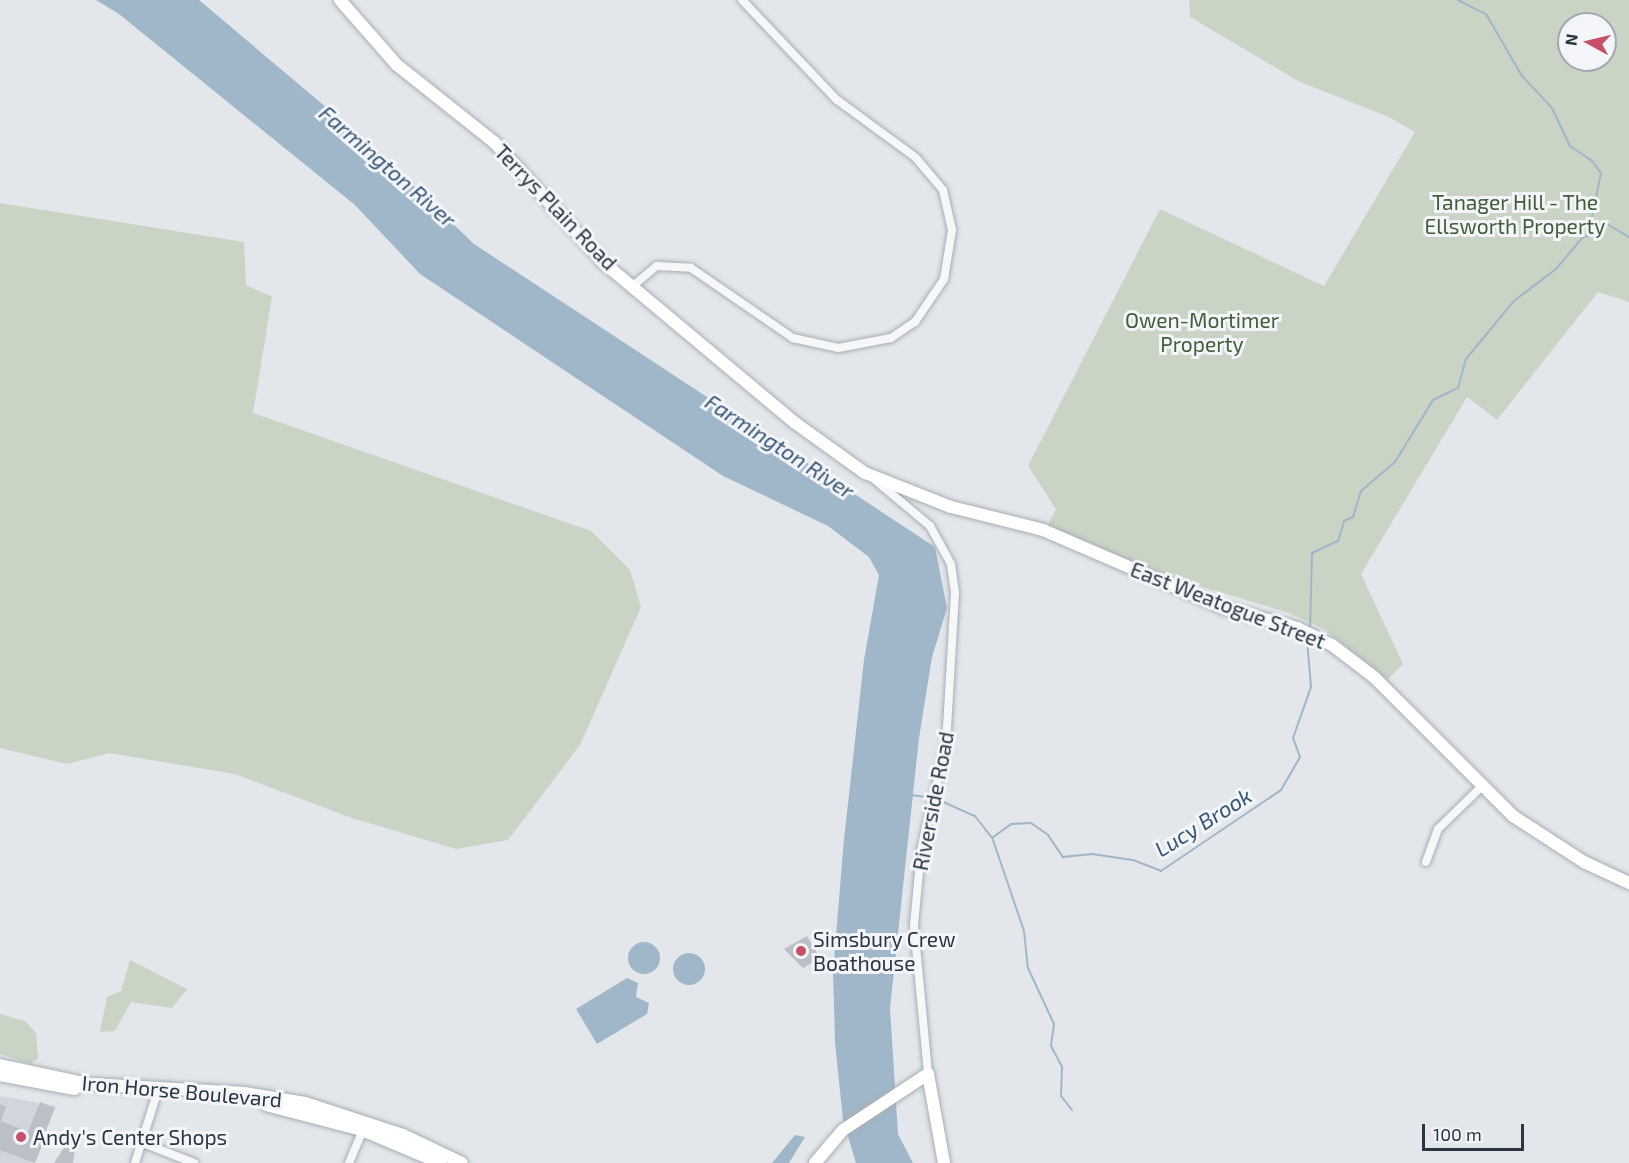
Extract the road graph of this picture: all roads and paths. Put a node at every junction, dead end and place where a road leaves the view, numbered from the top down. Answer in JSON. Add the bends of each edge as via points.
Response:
{"nodes":[{"id":1,"x":340,"y":0,"type":"edge"},
{"id":2,"x":742,"y":0,"type":"edge"},
{"id":3,"x":634,"y":285,"type":"junction"},
{"id":4,"x":865,"y":472,"type":"junction"},
{"id":5,"x":1481,"y":787,"type":"junction"},
{"id":6,"x":1426,"y":862,"type":"dead end"},
{"id":7,"x":1629,"y":883,"type":"edge"},
{"id":8,"x":0,"y":1065,"type":"edge"},
{"id":9,"x":928,"y":1074,"type":"junction"},
{"id":10,"x":0,"y":1075,"type":"edge"},
{"id":11,"x":159,"y":1090,"type":"junction"},
{"id":12,"x":364,"y":1126,"type":"junction"},
{"id":13,"x":141,"y":1147,"type":"junction"},
{"id":14,"x":135,"y":1163,"type":"edge"},
{"id":15,"x":194,"y":1163,"type":"edge"},
{"id":16,"x":349,"y":1163,"type":"edge"},
{"id":17,"x":440,"y":1163,"type":"edge"},
{"id":18,"x":462,"y":1163,"type":"edge"},
{"id":19,"x":815,"y":1163,"type":"edge"},
{"id":20,"x":944,"y":1163,"type":"edge"}],
"edges":[{"from":1,"to":3,"type":"street","name":"Terrys Plain Road","via":[[397,65],[495,143],[605,264]]},
{"from":2,"to":3,"type":"street","via":[[829,93],[915,157],[943,190],[952,230],[944,279],[915,322],[891,338],[838,348],[794,338],[691,268],[657,266]]},
{"from":3,"to":4,"type":"street","name":"Terrys Plain Road","via":[[794,422]]},
{"from":4,"to":5,"type":"street","name":"East Weatogue Street","via":[[951,507],[1043,530],[1224,608],[1297,628],[1332,645],[1374,677]]},
{"from":4,"to":9,"type":"street","name":"Riverside Road","via":[[930,526],[951,564],[955,593],[946,745],[921,851],[914,925]]},
{"from":5,"to":6,"type":"street","via":[[1438,829]]},
{"from":5,"to":7,"type":"street","name":"East Weatogue Street","via":[[1513,816],[1584,862]]},
{"from":8,"to":11,"type":"street","name":"Iron Horse Boulevard","via":[[89,1084]]},
{"from":9,"to":19,"type":"street","via":[[843,1130]]},
{"from":9,"to":20,"type":"street","name":"Riverside Road"},
{"from":10,"to":11,"type":"street","name":"Iron Horse Boulevard","via":[[51,1086]]},
{"from":11,"to":12,"type":"street","name":"Iron Horse Boulevard","via":[[305,1103]]},
{"from":11,"to":13,"type":"street"},
{"from":12,"to":16,"type":"street"},
{"from":12,"to":17,"type":"street","name":"Iron Horse Boulevard"},
{"from":12,"to":18,"type":"street","name":"Iron Horse Boulevard"},
{"from":13,"to":14,"type":"street"},
{"from":13,"to":15,"type":"street"}]}
